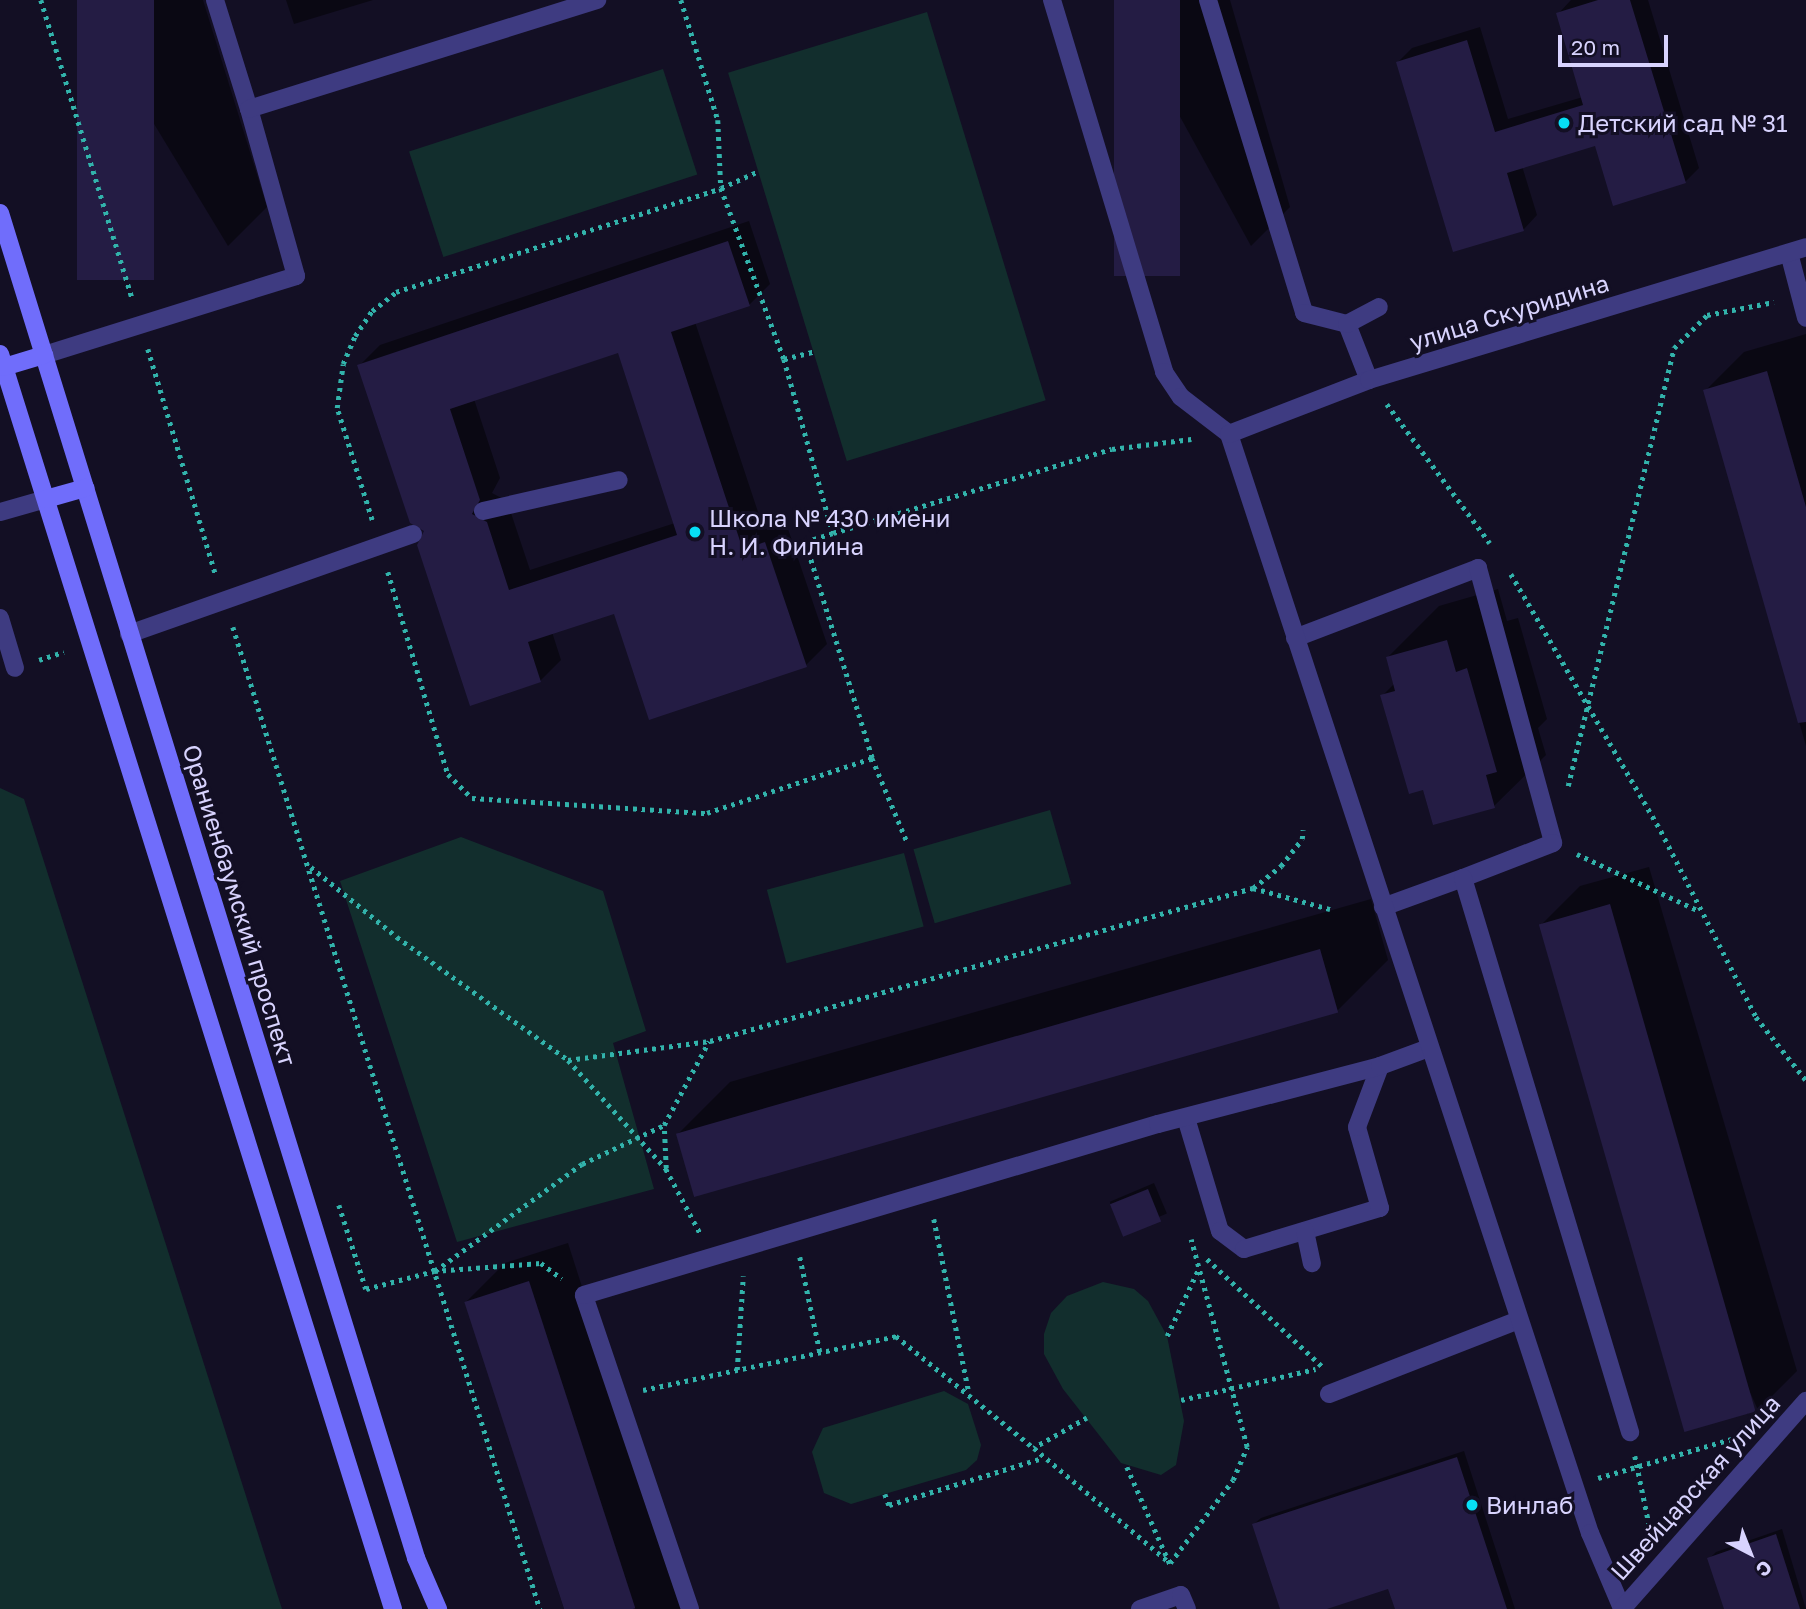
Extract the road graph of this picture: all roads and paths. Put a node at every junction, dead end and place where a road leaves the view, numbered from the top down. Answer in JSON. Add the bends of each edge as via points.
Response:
{"nodes":[{"id":1,"x":41,"y":0,"type":"edge"},
{"id":2,"x":215,"y":0,"type":"edge"},
{"id":3,"x":597,"y":0,"type":"edge"},
{"id":4,"x":681,"y":0,"type":"edge"},
{"id":5,"x":1052,"y":0,"type":"edge"},
{"id":6,"x":1208,"y":0,"type":"edge"},
{"id":7,"x":249,"y":109,"type":"junction"},
{"id":8,"x":759,"y":171,"type":"dead end"},
{"id":9,"x":721,"y":188,"type":"junction"},
{"id":10,"x":0,"y":213,"type":"edge"},
{"id":11,"x":1798,"y":250,"type":"edge"},
{"id":12,"x":1799,"y":297,"type":"junction"},
{"id":13,"x":1379,"y":307,"type":"dead end"},
{"id":14,"x":1806,"y":318,"type":"edge"},
{"id":15,"x":140,"y":324,"type":"junction"},
{"id":16,"x":1347,"y":324,"type":"junction"},
{"id":17,"x":816,"y":351,"type":"dead end"},
{"id":18,"x":44,"y":355,"type":"junction"},
{"id":19,"x":784,"y":359,"type":"junction"},
{"id":20,"x":2,"y":360,"type":"edge"},
{"id":21,"x":1369,"y":380,"type":"junction"},
{"id":22,"x":1229,"y":434,"type":"junction"},
{"id":23,"x":619,"y":480,"type":"dead end"},
{"id":24,"x":85,"y":488,"type":"junction"},
{"id":25,"x":47,"y":499,"type":"junction"},
{"id":26,"x":483,"y":511,"type":"dead end"},
{"id":27,"x":0,"y":512,"type":"edge"},
{"id":28,"x":833,"y":533,"type":"junction"},
{"id":29,"x":413,"y":534,"type":"dead end"},
{"id":30,"x":380,"y":544,"type":"junction"},
{"id":31,"x":1498,"y":554,"type":"dead end"},
{"id":32,"x":1504,"y":564,"type":"dead end"},
{"id":33,"x":1478,"y":568,"type":"junction"},
{"id":34,"x":1510,"y":573,"type":"junction"},
{"id":35,"x":224,"y":598,"type":"junction"},
{"id":36,"x":0,"y":618,"type":"edge"},
{"id":37,"x":129,"y":634,"type":"junction"},
{"id":38,"x":1295,"y":638,"type":"junction"},
{"id":39,"x":15,"y":668,"type":"dead end"},
{"id":40,"x":1588,"y":704,"type":"junction"},
{"id":41,"x":872,"y":758,"type":"junction"},
{"id":42,"x":1566,"y":793,"type":"dead end"},
{"id":43,"x":1303,"y":830,"type":"dead end"},
{"id":44,"x":1553,"y":843,"type":"junction"},
{"id":45,"x":908,"y":845,"type":"dead end"},
{"id":46,"x":310,"y":867,"type":"junction"},
{"id":47,"x":1463,"y":878,"type":"junction"},
{"id":48,"x":1253,"y":888,"type":"junction"},
{"id":49,"x":1383,"y":907,"type":"junction"},
{"id":50,"x":1329,"y":909,"type":"dead end"},
{"id":51,"x":1699,"y":911,"type":"junction"},
{"id":52,"x":710,"y":1041,"type":"junction"},
{"id":53,"x":1429,"y":1048,"type":"junction"},
{"id":54,"x":568,"y":1060,"type":"junction"},
{"id":55,"x":1380,"y":1066,"type":"junction"},
{"id":56,"x":1806,"y":1080,"type":"edge"},
{"id":57,"x":1186,"y":1118,"type":"junction"},
{"id":58,"x":664,"y":1125,"type":"junction"},
{"id":59,"x":639,"y":1136,"type":"junction"},
{"id":60,"x":666,"y":1169,"type":"junction"},
{"id":61,"x":334,"y":1191,"type":"dead end"},
{"id":62,"x":929,"y":1194,"type":"junction"},
{"id":63,"x":1305,"y":1231,"type":"junction"},
{"id":64,"x":795,"y":1233,"type":"junction"},
{"id":65,"x":1190,"y":1234,"type":"dead end"},
{"id":66,"x":1193,"y":1246,"type":"junction"},
{"id":67,"x":713,"y":1257,"type":"junction"},
{"id":68,"x":1312,"y":1264,"type":"dead end"},
{"id":69,"x":1199,"y":1267,"type":"junction"},
{"id":70,"x":744,"y":1270,"type":"dead end"},
{"id":71,"x":435,"y":1271,"type":"junction"},
{"id":72,"x":584,"y":1295,"type":"junction"},
{"id":73,"x":1519,"y":1320,"type":"junction"},
{"id":74,"x":1167,"y":1336,"type":"dead end"},
{"id":75,"x":820,"y":1352,"type":"junction"},
{"id":76,"x":1323,"y":1367,"type":"junction"},
{"id":77,"x":737,"y":1370,"type":"junction"},
{"id":78,"x":1356,"y":1385,"type":"junction"},
{"id":79,"x":1233,"y":1387,"type":"junction"},
{"id":80,"x":628,"y":1392,"type":"dead end"},
{"id":81,"x":969,"y":1393,"type":"junction"},
{"id":82,"x":1329,"y":1394,"type":"dead end"},
{"id":83,"x":1181,"y":1400,"type":"dead end"},
{"id":84,"x":1806,"y":1401,"type":"edge"},
{"id":85,"x":1087,"y":1418,"type":"dead end"},
{"id":86,"x":1630,"y":1432,"type":"joint"},
{"id":87,"x":1745,"y":1435,"type":"dead end"},
{"id":88,"x":1034,"y":1448,"type":"junction"},
{"id":89,"x":1043,"y":1458,"type":"junction"},
{"id":90,"x":1638,"y":1466,"type":"junction"},
{"id":91,"x":1127,"y":1467,"type":"dead end"},
{"id":92,"x":1591,"y":1480,"type":"dead end"},
{"id":93,"x":885,"y":1494,"type":"dead end"},
{"id":94,"x":1660,"y":1528,"type":"dead end"},
{"id":95,"x":1170,"y":1563,"type":"junction"},
{"id":96,"x":1622,"y":1608,"type":"edge"},
{"id":97,"x":393,"y":1609,"type":"edge"},
{"id":98,"x":438,"y":1609,"type":"edge"},
{"id":99,"x":540,"y":1609,"type":"edge"},
{"id":100,"x":690,"y":1609,"type":"edge"},
{"id":101,"x":1140,"y":1609,"type":"edge"},
{"id":102,"x":1187,"y":1609,"type":"edge"}],
"edges":[{"from":1,"to":15,"type":"path"},
{"from":2,"to":7,"type":"street"},
{"from":3,"to":7,"type":"street"},
{"from":4,"to":9,"type":"path","via":[[718,120]]},
{"from":5,"to":22,"type":"street","via":[[1164,372],[1181,397]]},
{"from":6,"to":16,"type":"street","via":[[1304,313]]},
{"from":7,"to":15,"type":"street","via":[[296,276]]},
{"from":8,"to":9,"type":"path"},
{"from":9,"to":19,"type":"path"},
{"from":9,"to":30,"type":"path","via":[[396,292],[372,311],[343,364],[337,408]]},
{"from":10,"to":18,"type":"main road","name":"Ораниенбаумский проспект"},
{"from":11,"to":12,"type":"street"},
{"from":11,"to":21,"type":"street","name":"улица Скуридина"},
{"from":12,"to":14,"type":"street"},
{"from":12,"to":40,"type":"path","via":[[1707,315],[1674,348]]},
{"from":13,"to":16,"type":"street"},
{"from":15,"to":18,"type":"street"},
{"from":15,"to":35,"type":"path"},
{"from":16,"to":21,"type":"street"},
{"from":17,"to":19,"type":"path"},
{"from":18,"to":20,"type":"main road"},
{"from":18,"to":24,"type":"main road","name":"Ораниенбаумский проспект"},
{"from":19,"to":28,"type":"path"},
{"from":20,"to":25,"type":"main road"},
{"from":21,"to":22,"type":"street","name":"улица Скуридина"},
{"from":21,"to":31,"type":"path"},
{"from":22,"to":28,"type":"path","via":[[1127,446]]},
{"from":22,"to":38,"type":"street"},
{"from":23,"to":26,"type":"street"},
{"from":24,"to":25,"type":"main road"},
{"from":24,"to":37,"type":"main road","name":"Ораниенбаумский проспект"},
{"from":25,"to":27,"type":"street"},
{"from":25,"to":97,"type":"main road"},
{"from":28,"to":41,"type":"path","via":[[805,542]]},
{"from":29,"to":30,"type":"street"},
{"from":30,"to":35,"type":"street"},
{"from":30,"to":41,"type":"path","via":[[448,774],[472,798],[707,813]]},
{"from":32,"to":34,"type":"path"},
{"from":33,"to":34,"type":"path"},
{"from":33,"to":38,"type":"street"},
{"from":33,"to":44,"type":"street"},
{"from":34,"to":40,"type":"path"},
{"from":35,"to":37,"type":"street"},
{"from":35,"to":46,"type":"path"},
{"from":36,"to":39,"type":"street"},
{"from":37,"to":98,"type":"main road","name":"Ораниенбаумский проспект","via":[[416,1558]]},
{"from":38,"to":49,"type":"street"},
{"from":40,"to":42,"type":"path"},
{"from":40,"to":51,"type":"path","via":[[1661,831]]},
{"from":41,"to":45,"type":"path"},
{"from":43,"to":48,"type":"path","via":[[1281,866]]},
{"from":44,"to":47,"type":"street"},
{"from":44,"to":51,"type":"path"},
{"from":46,"to":54,"type":"path","via":[[397,937]]},
{"from":46,"to":71,"type":"path"},
{"from":47,"to":49,"type":"street"},
{"from":47,"to":86,"type":"street"},
{"from":48,"to":50,"type":"path"},
{"from":48,"to":52,"type":"path"},
{"from":49,"to":53,"type":"street"},
{"from":51,"to":56,"type":"path","via":[[1756,1017]]},
{"from":52,"to":54,"type":"path"},
{"from":52,"to":58,"type":"path"},
{"from":53,"to":55,"type":"street"},
{"from":53,"to":73,"type":"street"},
{"from":54,"to":59,"type":"path"},
{"from":55,"to":57,"type":"street"},
{"from":55,"to":63,"type":"street","via":[[1357,1128],[1380,1208]]},
{"from":57,"to":62,"type":"street"},
{"from":57,"to":63,"type":"street","via":[[1220,1231],[1244,1250]]},
{"from":58,"to":59,"type":"path"},
{"from":58,"to":60,"type":"path"},
{"from":59,"to":60,"type":"path"},
{"from":59,"to":71,"type":"path","via":[[582,1164]]},
{"from":60,"to":67,"type":"path"},
{"from":61,"to":71,"type":"path","via":[[366,1289]]},
{"from":62,"to":64,"type":"street"},
{"from":62,"to":81,"type":"path"},
{"from":63,"to":68,"type":"street"},
{"from":64,"to":67,"type":"street"},
{"from":64,"to":75,"type":"path"},
{"from":65,"to":66,"type":"path"},
{"from":66,"to":69,"type":"path"},
{"from":66,"to":76,"type":"path"},
{"from":67,"to":72,"type":"street"},
{"from":69,"to":74,"type":"path"},
{"from":69,"to":79,"type":"path"},
{"from":70,"to":77,"type":"path"},
{"from":71,"to":72,"type":"path","via":[[541,1263]]},
{"from":71,"to":99,"type":"path"},
{"from":72,"to":100,"type":"street"},
{"from":73,"to":78,"type":"street"},
{"from":73,"to":96,"type":"street","via":[[1590,1533]]},
{"from":75,"to":77,"type":"path"},
{"from":75,"to":81,"type":"path","via":[[896,1336]]},
{"from":76,"to":78,"type":"path"},
{"from":76,"to":79,"type":"path"},
{"from":77,"to":80,"type":"path"},
{"from":78,"to":82,"type":"street"},
{"from":79,"to":83,"type":"path"},
{"from":79,"to":95,"type":"path","via":[[1247,1435],[1241,1463]]},
{"from":81,"to":88,"type":"path"},
{"from":84,"to":96,"type":"street","name":"Швейцарская улица"},
{"from":85,"to":88,"type":"path"},
{"from":86,"to":90,"type":"path"},
{"from":87,"to":90,"type":"path"},
{"from":88,"to":89,"type":"path"},
{"from":89,"to":93,"type":"path","via":[[889,1505]]},
{"from":89,"to":95,"type":"path"},
{"from":90,"to":92,"type":"path"},
{"from":90,"to":94,"type":"path","via":[[1652,1536]]},
{"from":91,"to":95,"type":"path"},
{"from":101,"to":102,"type":"street","via":[[1181,1595]]}]}
